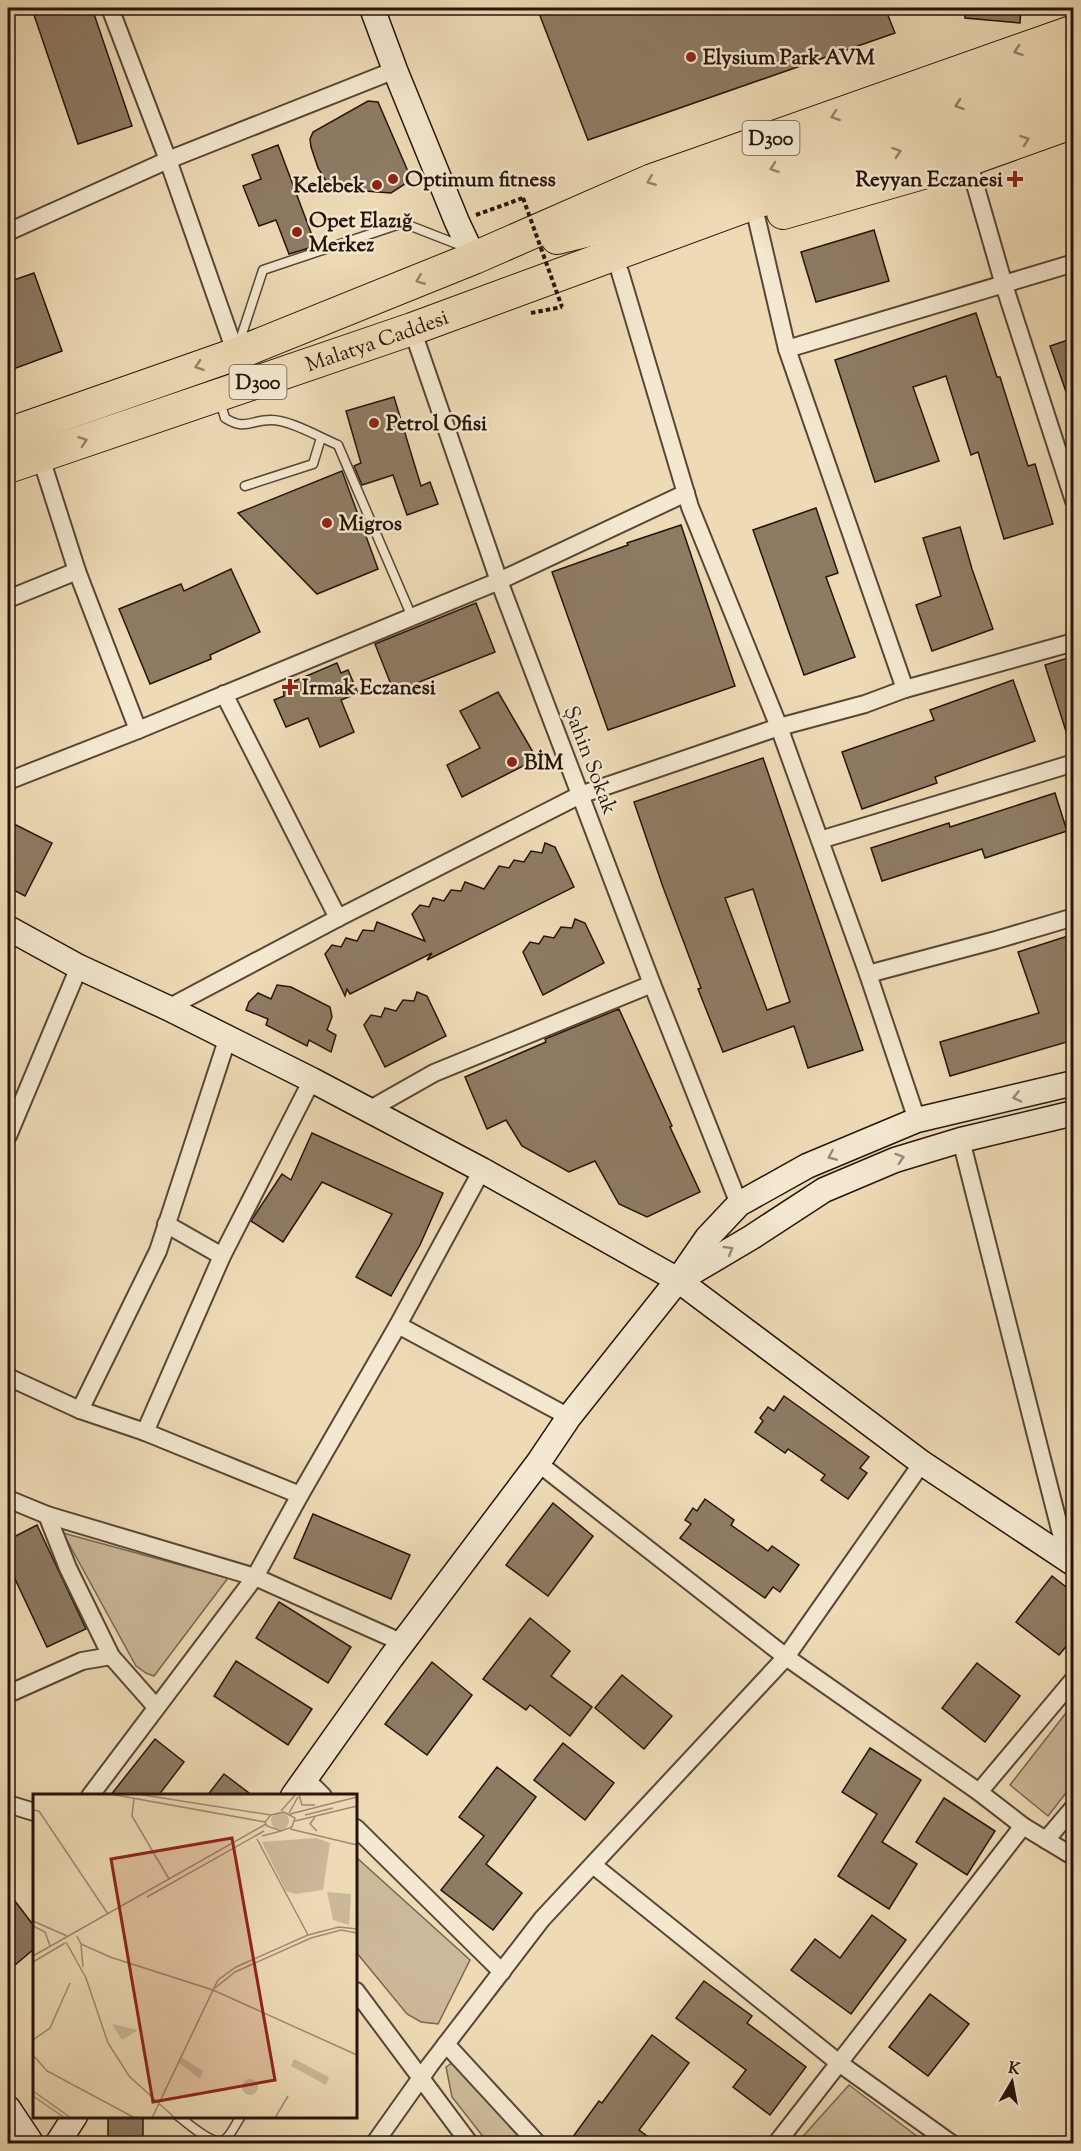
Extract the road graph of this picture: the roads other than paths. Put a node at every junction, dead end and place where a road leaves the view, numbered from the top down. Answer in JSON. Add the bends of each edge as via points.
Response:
{"nodes":[{"id":1,"x":110,"y":8,"type":"edge"},
{"id":2,"x":372,"y":8,"type":"edge"},
{"id":3,"x":1074,"y":31,"type":"edge"},
{"id":4,"x":1074,"y":64,"type":"edge"},
{"id":5,"x":395,"y":70,"type":"junction"},
{"id":6,"x":1074,"y":91,"type":"edge"},
{"id":7,"x":1074,"y":122,"type":"edge"},
{"id":8,"x":168,"y":160,"type":"junction"},
{"id":9,"x":968,"y":160,"type":"junction"},
{"id":10,"x":757,"y":220,"type":"junction"},
{"id":11,"x":8,"y":232,"type":"edge"},
{"id":12,"x":472,"y":254,"type":"junction"},
{"id":13,"x":1074,"y":263,"type":"edge"},
{"id":14,"x":620,"y":272,"type":"junction"},
{"id":15,"x":1004,"y":285,"type":"junction"},
{"id":16,"x":507,"y":294,"type":"junction"},
{"id":17,"x":412,"y":329,"type":"junction"},
{"id":18,"x":787,"y":349,"type":"junction"},
{"id":19,"x":236,"y":354,"type":"junction"},
{"id":20,"x":218,"y":395,"type":"junction"},
{"id":21,"x":8,"y":434,"type":"edge"},
{"id":22,"x":321,"y":438,"type":"junction"},
{"id":23,"x":40,"y":455,"type":"junction"},
{"id":24,"x":8,"y":467,"type":"edge"},
{"id":25,"x":245,"y":486,"type":"dead end"},
{"id":26,"x":686,"y":493,"type":"junction"},
{"id":27,"x":1074,"y":501,"type":"edge"},
{"id":28,"x":77,"y":571,"type":"junction"},
{"id":29,"x":499,"y":581,"type":"junction"},
{"id":30,"x":8,"y":598,"type":"edge"},
{"id":31,"x":411,"y":617,"type":"junction"},
{"id":32,"x":1074,"y":642,"type":"edge"},
{"id":33,"x":905,"y":689,"type":"junction"},
{"id":34,"x":224,"y":694,"type":"junction"},
{"id":35,"x":779,"y":727,"type":"junction"},
{"id":36,"x":138,"y":730,"type":"junction"},
{"id":37,"x":1074,"y":763,"type":"edge"},
{"id":38,"x":8,"y":781,"type":"edge"},
{"id":39,"x":580,"y":795,"type":"junction"},
{"id":40,"x":820,"y":840,"type":"junction"},
{"id":41,"x":1074,"y":917,"type":"edge"},
{"id":42,"x":338,"y":918,"type":"junction"},
{"id":43,"x":8,"y":928,"type":"edge"},
{"id":44,"x":79,"y":967,"type":"junction"},
{"id":45,"x":868,"y":974,"type":"junction"},
{"id":46,"x":652,"y":984,"type":"junction"},
{"id":47,"x":168,"y":1008,"type":"junction"},
{"id":48,"x":228,"y":1037,"type":"junction"},
{"id":49,"x":312,"y":1080,"type":"junction"},
{"id":50,"x":1074,"y":1083,"type":"edge"},
{"id":51,"x":367,"y":1111,"type":"junction"},
{"id":52,"x":1074,"y":1113,"type":"edge"},
{"id":53,"x":917,"y":1120,"type":"junction"},
{"id":54,"x":8,"y":1136,"type":"edge"},
{"id":55,"x":961,"y":1140,"type":"junction"},
{"id":56,"x":482,"y":1170,"type":"junction"},
{"id":57,"x":739,"y":1204,"type":"junction"},
{"id":58,"x":166,"y":1224,"type":"junction"},
{"id":59,"x":222,"y":1256,"type":"junction"},
{"id":60,"x":678,"y":1280,"type":"junction"},
{"id":61,"x":398,"y":1326,"type":"junction"},
{"id":62,"x":8,"y":1377,"type":"edge"},
{"id":63,"x":80,"y":1410,"type":"junction"},
{"id":64,"x":569,"y":1418,"type":"junction"},
{"id":65,"x":145,"y":1432,"type":"junction"},
{"id":66,"x":538,"y":1463,"type":"junction"},
{"id":67,"x":922,"y":1463,"type":"junction"},
{"id":68,"x":300,"y":1495,"type":"junction"},
{"id":69,"x":12,"y":1506,"type":"edge"},
{"id":70,"x":47,"y":1515,"type":"junction"},
{"id":71,"x":1071,"y":1562,"type":"edge"},
{"id":72,"x":255,"y":1577,"type":"junction"},
{"id":73,"x":403,"y":1643,"type":"junction"},
{"id":74,"x":111,"y":1656,"type":"junction"},
{"id":75,"x":786,"y":1657,"type":"junction"},
{"id":76,"x":1074,"y":1678,"type":"edge"},
{"id":77,"x":8,"y":1694,"type":"edge"},
{"id":78,"x":156,"y":1707,"type":"junction"},
{"id":79,"x":299,"y":1787,"type":"edge"},
{"id":80,"x":979,"y":1792,"type":"junction"},
{"id":81,"x":91,"y":1794,"type":"edge"},
{"id":82,"x":317,"y":1794,"type":"edge"},
{"id":83,"x":8,"y":1804,"type":"edge"},
{"id":84,"x":1074,"y":1807,"type":"edge"},
{"id":85,"x":33,"y":1812,"type":"edge"},
{"id":86,"x":1023,"y":1826,"type":"junction"},
{"id":87,"x":357,"y":1829,"type":"edge"},
{"id":88,"x":1046,"y":1840,"type":"junction"},
{"id":89,"x":1074,"y":1857,"type":"edge"},
{"id":90,"x":592,"y":1865,"type":"junction"},
{"id":91,"x":502,"y":1972,"type":"junction"},
{"id":92,"x":357,"y":1992,"type":"edge"},
{"id":93,"x":446,"y":2044,"type":"junction"},
{"id":94,"x":839,"y":2063,"type":"junction"},
{"id":95,"x":421,"y":2077,"type":"junction"},
{"id":96,"x":8,"y":2108,"type":"edge"},
{"id":97,"x":74,"y":2118,"type":"edge"},
{"id":98,"x":181,"y":2118,"type":"edge"},
{"id":99,"x":240,"y":2118,"type":"edge"},
{"id":100,"x":220,"y":2143,"type":"edge"},
{"id":101,"x":32,"y":2144,"type":"edge"},
{"id":102,"x":57,"y":2144,"type":"edge"},
{"id":103,"x":374,"y":2144,"type":"edge"},
{"id":104,"x":470,"y":2144,"type":"edge"},
{"id":105,"x":538,"y":2144,"type":"edge"},
{"id":106,"x":776,"y":2144,"type":"edge"},
{"id":107,"x":952,"y":2144,"type":"edge"}],
"edges":[{"from":1,"to":8,"type":"street"},
{"from":2,"to":5,"type":"main road"},
{"from":3,"to":12,"type":"highway","number":"D300","one_way":true,"via":[[652,180]]},
{"from":4,"to":12,"type":"highway","one_way":true,"via":[[594,229]]},
{"from":5,"to":8,"type":"street"},
{"from":5,"to":12,"type":"main road"},
{"from":16,"to":6,"type":"highway","one_way":true},
{"from":9,"to":7,"type":"highway","number":"D300","one_way":true},
{"from":8,"to":11,"type":"street"},
{"from":8,"to":19,"type":"street"},
{"from":9,"to":10,"type":"highway","number":"D300"},
{"from":9,"to":15,"type":"street"},
{"from":10,"to":14,"type":"highway","number":"D300"},
{"from":10,"to":18,"type":"street"},
{"from":12,"to":19,"type":"highway","name":"Malatya Caddesi","number":"D300","one_way":true},
{"from":12,"to":19,"type":"lane","via":[[403,223],[263,270]]},
{"from":13,"to":15,"type":"street"},
{"from":14,"to":16,"type":"highway","number":"D300"},
{"from":14,"to":26,"type":"street"},
{"from":15,"to":18,"type":"street"},
{"from":15,"to":27,"type":"street"},
{"from":16,"to":17,"type":"highway","name":"Malatya Caddesi","number":"D300"},
{"from":17,"to":20,"type":"highway","name":"Malatya Caddesi","number":"D300"},
{"from":17,"to":29,"type":"street","name":"Şahin Sokak"},
{"from":18,"to":33,"type":"street"},
{"from":19,"to":21,"type":"highway","name":"Malatya Caddesi","number":"D300","one_way":true},
{"from":20,"to":22,"type":"lane","via":[[230,422],[248,426],[270,420]]},
{"from":23,"to":20,"type":"highway","name":"Malatya Caddesi","number":"D300","one_way":true},
{"from":22,"to":25,"type":"lane","via":[[313,464]]},
{"from":22,"to":31,"type":"lane","via":[[338,445]]},
{"from":23,"to":24,"type":"highway","name":"Malatya Caddesi","number":"D300"},
{"from":23,"to":28,"type":"street"},
{"from":26,"to":29,"type":"street"},
{"from":26,"to":35,"type":"street"},
{"from":28,"to":30,"type":"street"},
{"from":28,"to":36,"type":"street"},
{"from":29,"to":31,"type":"street"},
{"from":29,"to":39,"type":"street","name":"Şahin Sokak"},
{"from":31,"to":34,"type":"street"},
{"from":32,"to":33,"type":"street"},
{"from":33,"to":35,"type":"street","via":[[866,704]]},
{"from":34,"to":36,"type":"street"},
{"from":34,"to":42,"type":"street"},
{"from":35,"to":39,"type":"street"},
{"from":35,"to":40,"type":"street"},
{"from":36,"to":38,"type":"street"},
{"from":37,"to":40,"type":"street"},
{"from":39,"to":42,"type":"street"},
{"from":39,"to":46,"type":"street","name":"Şahin Sokak"},
{"from":40,"to":45,"type":"street"},
{"from":41,"to":45,"type":"street"},
{"from":42,"to":47,"type":"street"},
{"from":43,"to":44,"type":"main road"},
{"from":44,"to":47,"type":"main road"},
{"from":44,"to":54,"type":"street"},
{"from":45,"to":53,"type":"street"},
{"from":46,"to":51,"type":"street","via":[[434,1074]]},
{"from":46,"to":57,"type":"street","name":"Şahin Sokak"},
{"from":47,"to":48,"type":"main road"},
{"from":48,"to":49,"type":"main road"},
{"from":48,"to":58,"type":"street"},
{"from":49,"to":51,"type":"main road"},
{"from":49,"to":59,"type":"street"},
{"from":50,"to":53,"type":"main road","one_way":true},
{"from":51,"to":56,"type":"main road"},
{"from":52,"to":55,"type":"main road"},
{"from":53,"to":57,"type":"main road","one_way":true,"via":[[807,1166]]},
{"from":60,"to":55,"type":"main road","one_way":true,"via":[[824,1190],[895,1160]]},
{"from":55,"to":71,"type":"street"},
{"from":56,"to":60,"type":"main road"},
{"from":56,"to":61,"type":"street"},
{"from":57,"to":60,"type":"main road","via":[[707,1238]]},
{"from":58,"to":59,"type":"street"},
{"from":58,"to":63,"type":"street","via":[[158,1251]]},
{"from":59,"to":65,"type":"street"},
{"from":60,"to":64,"type":"main road"},
{"from":60,"to":67,"type":"main road"},
{"from":61,"to":64,"type":"street"},
{"from":61,"to":68,"type":"street"},
{"from":62,"to":63,"type":"street"},
{"from":63,"to":65,"type":"street"},
{"from":64,"to":66,"type":"main road"},
{"from":65,"to":68,"type":"street"},
{"from":66,"to":73,"type":"main road"},
{"from":66,"to":75,"type":"street"},
{"from":67,"to":71,"type":"main road"},
{"from":67,"to":75,"type":"street"},
{"from":68,"to":72,"type":"street"},
{"from":69,"to":70,"type":"street"},
{"from":70,"to":72,"type":"street"},
{"from":70,"to":74,"type":"street"},
{"from":72,"to":73,"type":"street"},
{"from":72,"to":78,"type":"street"},
{"from":73,"to":79,"type":"main road"},
{"from":74,"to":77,"type":"street","via":[[82,1661]]},
{"from":74,"to":78,"type":"street"},
{"from":75,"to":80,"type":"street"},
{"from":75,"to":90,"type":"street"},
{"from":76,"to":80,"type":"street"},
{"from":78,"to":81,"type":"street"},
{"from":79,"to":82,"type":"street"},
{"from":80,"to":86,"type":"street"},
{"from":83,"to":85,"type":"street"},
{"from":84,"to":88,"type":"street"},
{"from":86,"to":88,"type":"street"},
{"from":86,"to":94,"type":"street"},
{"from":87,"to":91,"type":"street"},
{"from":88,"to":89,"type":"street"},
{"from":90,"to":91,"type":"street","via":[[542,1919]]},
{"from":90,"to":94,"type":"street"},
{"from":91,"to":93,"type":"street"},
{"from":92,"to":95,"type":"street"},
{"from":93,"to":95,"type":"street"},
{"from":93,"to":105,"type":"street"},
{"from":94,"to":106,"type":"street"},
{"from":94,"to":107,"type":"street"},
{"from":95,"to":103,"type":"street"},
{"from":95,"to":104,"type":"street"},
{"from":96,"to":101,"type":"main road"},
{"from":97,"to":102,"type":"main road"},
{"from":98,"to":100,"type":"lane"},
{"from":99,"to":100,"type":"lane"}]}
